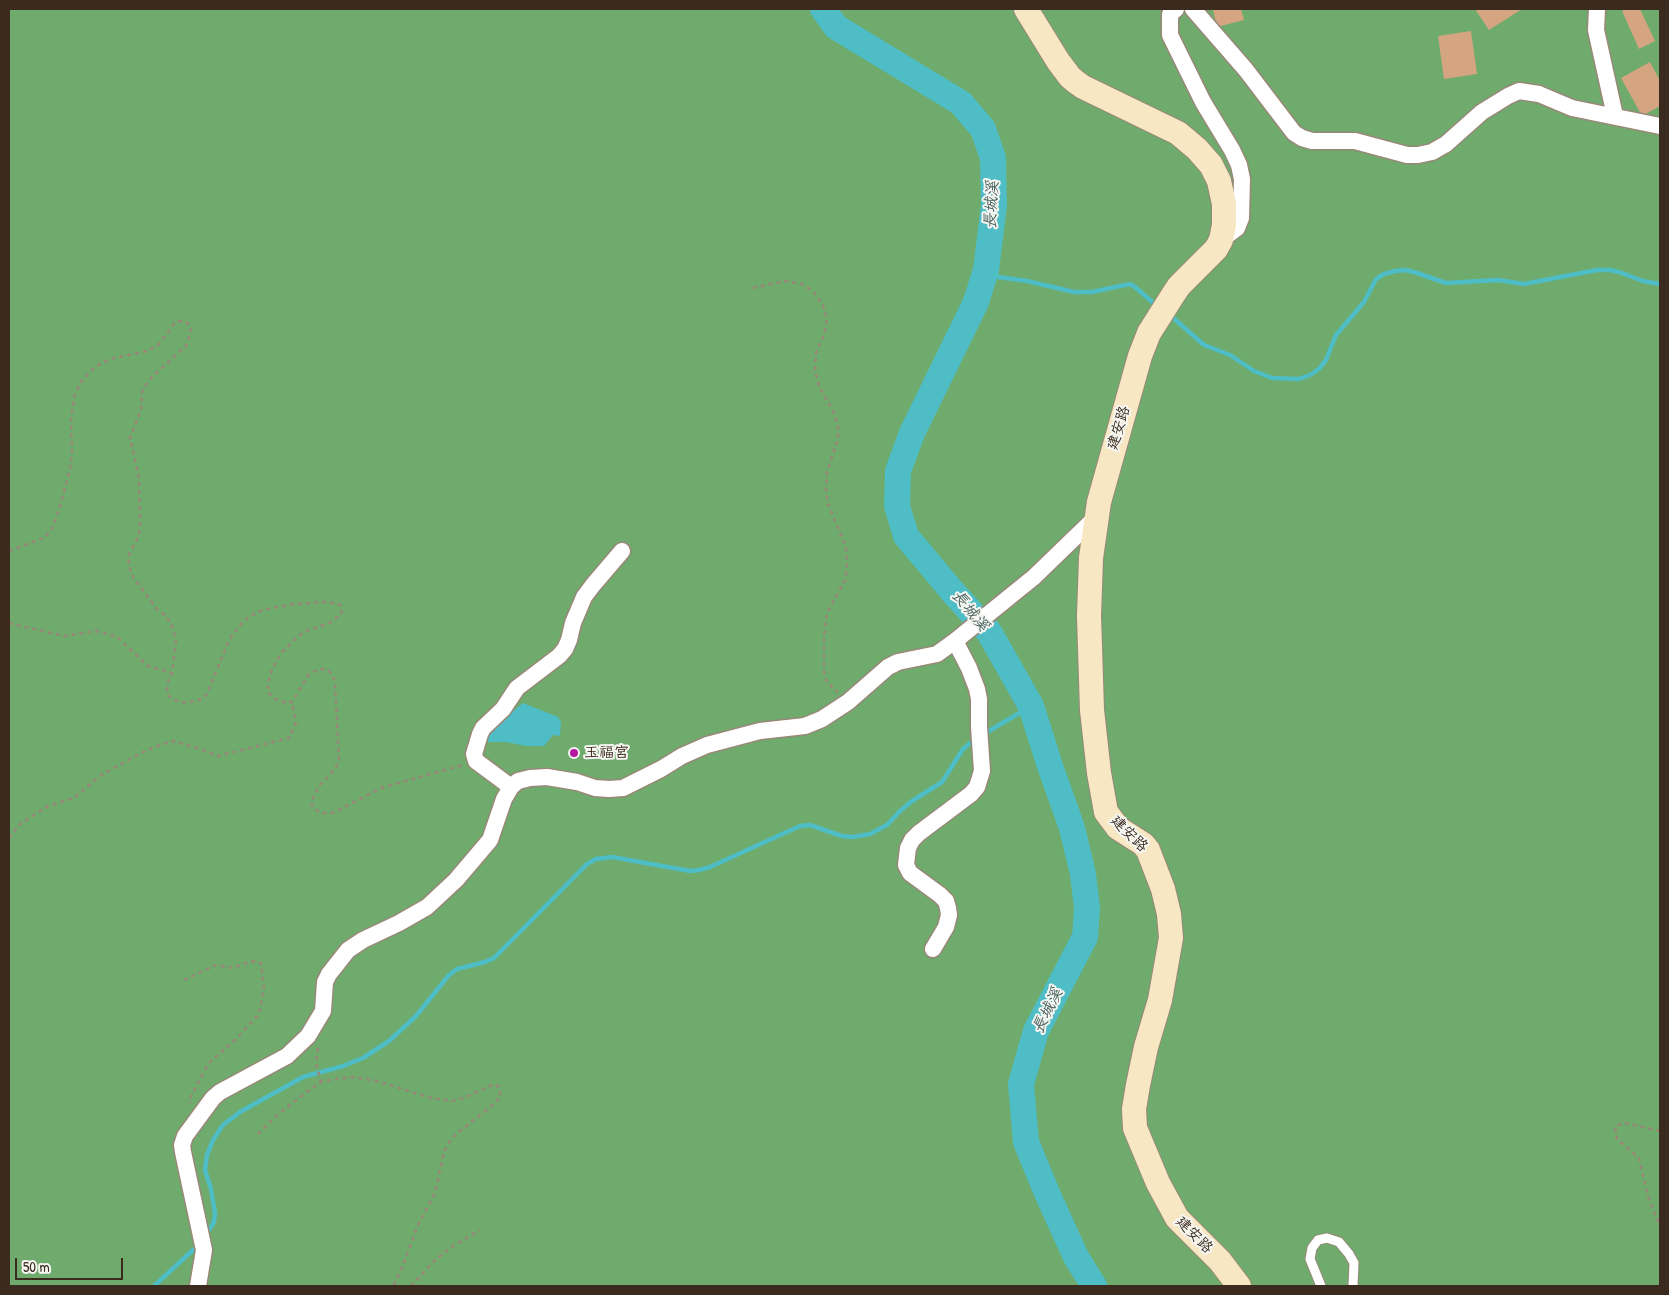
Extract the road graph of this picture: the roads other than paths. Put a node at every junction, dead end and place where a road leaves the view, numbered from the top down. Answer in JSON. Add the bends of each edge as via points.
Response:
{"nodes":[{"id":1,"x":1026,"y":9,"type":"edge"},
{"id":2,"x":1176,"y":9,"type":"edge"},
{"id":3,"x":1193,"y":9,"type":"edge"},
{"id":4,"x":1597,"y":9,"type":"edge"},
{"id":5,"x":1615,"y":116,"type":"junction"},
{"id":6,"x":1660,"y":126,"type":"edge"},
{"id":7,"x":1221,"y":240,"type":"junction"},
{"id":8,"x":1096,"y":517,"type":"junction"},
{"id":9,"x":622,"y":551,"type":"dead end"},
{"id":10,"x":959,"y":637,"type":"junction"},
{"id":11,"x":511,"y":787,"type":"junction"},
{"id":12,"x":933,"y":949,"type":"dead end"},
{"id":13,"x":198,"y":1286,"type":"edge"},
{"id":14,"x":1239,"y":1286,"type":"edge"},
{"id":15,"x":1321,"y":1286,"type":"edge"},
{"id":16,"x":1353,"y":1286,"type":"edge"}],
"edges":[{"from":1,"to":7,"type":"street","via":[[1070,77],[1083,87],[1178,133],[1211,164],[1224,204]]},
{"from":2,"to":7,"type":"street","via":[[1170,14],[1170,35],[1203,102],[1239,164],[1242,218],[1237,228]]},
{"from":3,"to":5,"type":"street","via":[[1294,132],[1312,141],[1355,141],[1407,154],[1432,152],[1482,112],[1519,91],[1539,94],[1572,108]]},
{"from":4,"to":5,"type":"street","via":[[1596,30]]},
{"from":5,"to":6,"type":"street"},
{"from":7,"to":8,"type":"street","name":"建安路","via":[[1179,286],[1149,333]]},
{"from":8,"to":10,"type":"street","via":[[1034,577]]},
{"from":8,"to":14,"type":"street","name":"建安路","via":[[1089,616],[1092,710],[1103,797],[1111,820],[1148,850],[1163,889],[1171,938],[1160,1000],[1136,1093],[1135,1128],[1176,1218],[1220,1261]]},
{"from":9,"to":11,"type":"street","via":[[584,597],[565,648],[552,662],[516,688],[504,709],[483,728],[476,742],[476,760]]},
{"from":10,"to":11,"type":"street","via":[[937,654],[888,667],[848,702],[822,719],[805,726],[760,731],[697,749],[623,788],[595,788],[547,777],[518,781]]},
{"from":10,"to":12,"type":"street","via":[[979,699],[982,771],[971,794],[919,833],[908,848],[906,865],[910,874],[946,901],[948,908],[946,928]]},
{"from":11,"to":13,"type":"street","via":[[490,840],[456,880],[427,907],[348,950],[325,982],[323,1011],[308,1036],[287,1056],[213,1098],[185,1136],[182,1145],[204,1250]]},
{"from":15,"to":16,"type":"lane","via":[[1310,1259],[1318,1240],[1327,1238],[1339,1242],[1354,1263]]}]}
